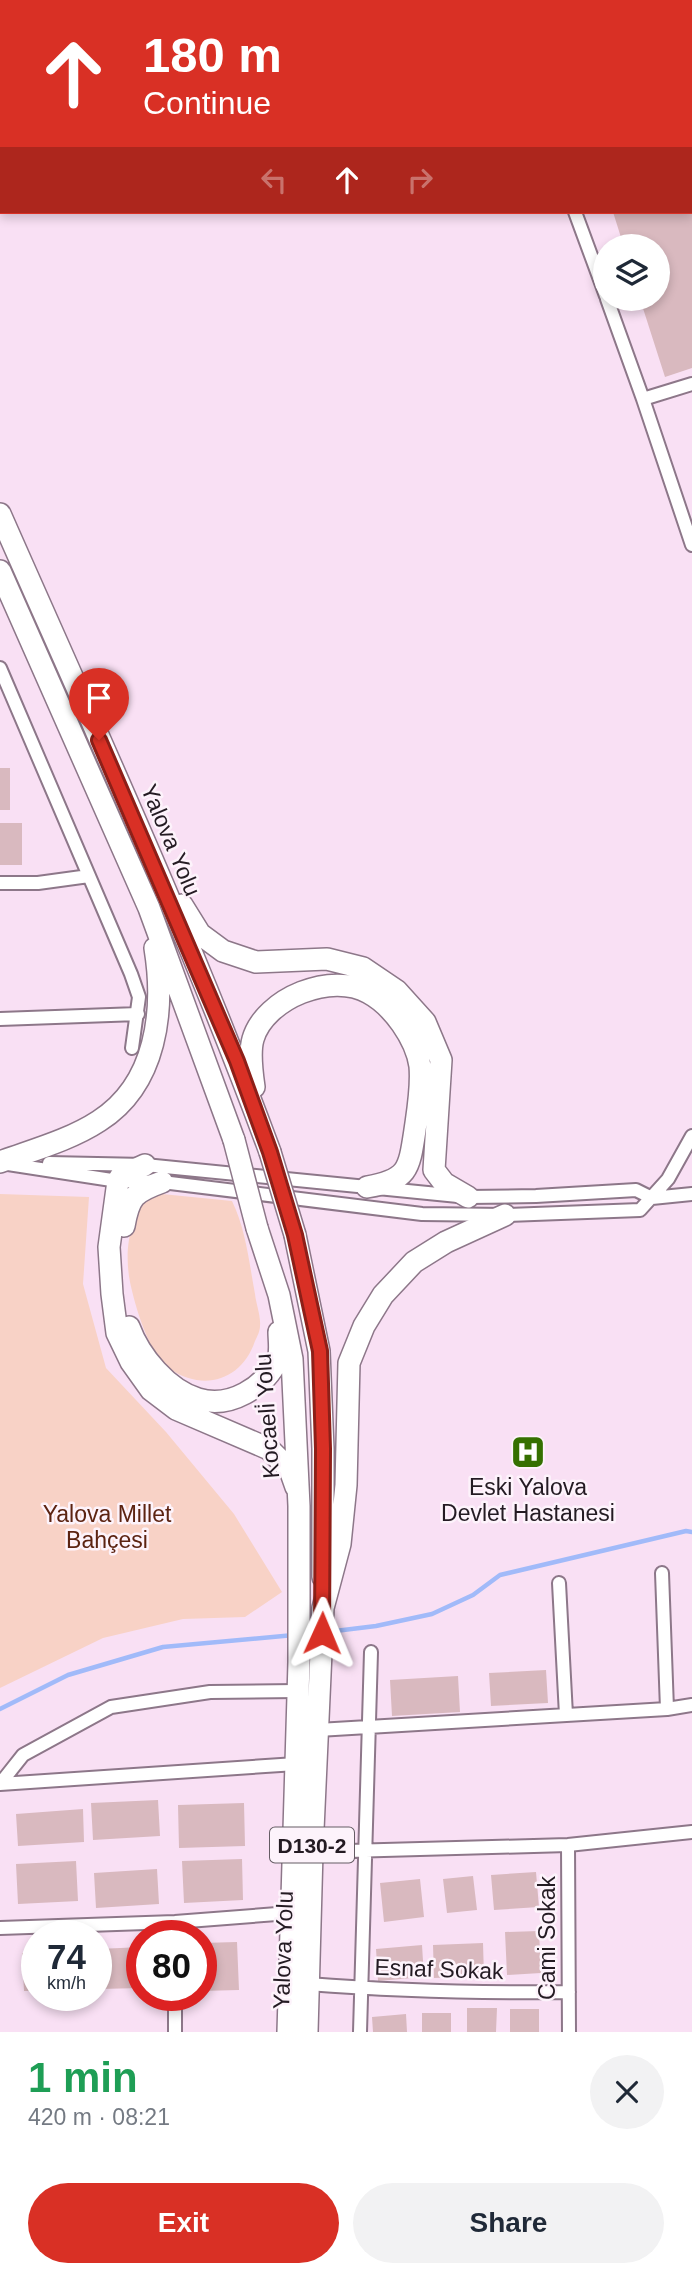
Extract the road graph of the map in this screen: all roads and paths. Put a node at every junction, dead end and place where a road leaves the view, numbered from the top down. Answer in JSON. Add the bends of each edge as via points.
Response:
{"nodes":[{"id":1,"x":576,"y":214,"type":"edge"},
{"id":2,"x":593,"y":262,"type":"edge"},
{"id":3,"x":611,"y":311,"type":"edge"},
{"id":4,"x":692,"y":384,"type":"edge"},
{"id":5,"x":643,"y":399,"type":"junction"},
{"id":6,"x":0,"y":514,"type":"edge"},
{"id":7,"x":692,"y":545,"type":"edge"},
{"id":8,"x":0,"y":571,"type":"edge"},
{"id":9,"x":0,"y":668,"type":"edge"},
{"id":10,"x":5,"y":693,"type":"edge"},
{"id":11,"x":154,"y":865,"type":"junction"},
{"id":12,"x":89,"y":876,"type":"junction"},
{"id":13,"x":0,"y":883,"type":"edge"},
{"id":14,"x":149,"y":908,"type":"junction"},
{"id":15,"x":138,"y":1014,"type":"junction"},
{"id":16,"x":0,"y":1019,"type":"edge"},
{"id":17,"x":132,"y":1048,"type":"dead end"},
{"id":18,"x":259,"y":1121,"type":"junction"},
{"id":19,"x":692,"y":1136,"type":"edge"},
{"id":20,"x":0,"y":1163,"type":"edge"},
{"id":21,"x":145,"y":1165,"type":"junction"},
{"id":22,"x":118,"y":1181,"type":"junction"},
{"id":23,"x":162,"y":1182,"type":"junction"},
{"id":24,"x":367,"y":1187,"type":"junction"},
{"id":25,"x":692,"y":1194,"type":"edge"},
{"id":26,"x":468,"y":1196,"type":"junction"},
{"id":27,"x":652,"y":1198,"type":"junction"},
{"id":28,"x":505,"y":1214,"type":"junction"},
{"id":29,"x":279,"y":1295,"type":"junction"},
{"id":30,"x":299,"y":1506,"type":"junction"},
{"id":31,"x":662,"y":1573,"type":"dead end"},
{"id":32,"x":559,"y":1583,"type":"dead end"},
{"id":33,"x":323,"y":1608,"type":"junction"},
{"id":34,"x":371,"y":1652,"type":"dead end"},
{"id":35,"x":297,"y":1692,"type":"junction"},
{"id":36,"x":692,"y":1705,"type":"edge"},
{"id":37,"x":667,"y":1709,"type":"junction"},
{"id":38,"x":566,"y":1715,"type":"junction"},
{"id":39,"x":368,"y":1728,"type":"junction"},
{"id":40,"x":318,"y":1730,"type":"junction"},
{"id":41,"x":296,"y":1764,"type":"junction"},
{"id":42,"x":0,"y":1784,"type":"edge"},
{"id":43,"x":692,"y":1832,"type":"edge"},
{"id":44,"x":568,"y":1845,"type":"junction"},
{"id":45,"x":366,"y":1850,"type":"junction"},
{"id":46,"x":312,"y":1852,"type":"junction"},
{"id":47,"x":290,"y":1913,"type":"junction"},
{"id":48,"x":217,"y":1923,"type":"edge"},
{"id":49,"x":0,"y":1928,"type":"edge"},
{"id":50,"x":126,"y":1929,"type":"edge"},
{"id":51,"x":308,"y":1984,"type":"junction"},
{"id":52,"x":360,"y":1988,"type":"junction"},
{"id":53,"x":569,"y":1992,"type":"junction"},
{"id":54,"x":175,"y":2011,"type":"edge"},
{"id":55,"x":175,"y":2032,"type":"edge"},
{"id":56,"x":288,"y":2032,"type":"edge"},
{"id":57,"x":307,"y":2032,"type":"edge"},
{"id":58,"x":360,"y":2032,"type":"edge"},
{"id":59,"x":569,"y":2032,"type":"edge"}],
"edges":[{"from":1,"to":2,"type":"street"},
{"from":3,"to":5,"type":"street"},
{"from":4,"to":5,"type":"street"},
{"from":5,"to":7,"type":"street"},
{"from":6,"to":11,"type":"highway","name":"Yalova Yolu","number":"D130-2"},
{"from":8,"to":14,"type":"highway","number":"D130-2"},
{"from":9,"to":10,"type":"street"},
{"from":10,"to":12,"type":"street"},
{"from":11,"to":18,"type":"highway","name":"Yalova Yolu","number":"D130-2"},
{"from":11,"to":26,"type":"highway","via":[[200,934],[223,951],[256,962],[327,959],[363,968],[397,991],[425,1022],[441,1060],[433,1170],[444,1183]]},
{"from":12,"to":13,"type":"street"},
{"from":12,"to":15,"type":"street","via":[[131,974],[139,997]]},
{"from":14,"to":20,"type":"highway","via":[[158,1013],[154,1045],[142,1072],[123,1100],[100,1121]]},
{"from":14,"to":29,"type":"highway","name":"Kocaeli̇ Yolu","number":"D130-2","bridge":true,"via":[[234,1140]]},
{"from":15,"to":16,"type":"street"},
{"from":15,"to":17,"type":"street"},
{"from":18,"to":24,"type":"highway","via":[[253,1040],[265,1017],[286,998],[312,989],[344,985],[368,992],[390,1009],[410,1038],[420,1065],[420,1100],[408,1168],[391,1183]]},
{"from":18,"to":33,"type":"highway","name":"Yalova Yolu","number":"D130-2","bridge":true,"via":[[295,1235],[320,1351]]},
{"from":19,"to":27,"type":"street"},
{"from":20,"to":21,"type":"street"},
{"from":20,"to":22,"type":"street"},
{"from":21,"to":22,"type":"highway"},
{"from":21,"to":24,"type":"street"},
{"from":22,"to":23,"type":"street"},
{"from":22,"to":30,"type":"highway","via":[[109,1247],[112,1294],[117,1333],[131,1362],[150,1390],[176,1409],[269,1449],[290,1470]]},
{"from":23,"to":28,"type":"street","via":[[422,1214]]},
{"from":23,"to":29,"type":"highway","via":[[138,1191],[127,1206],[120,1275],[130,1331],[162,1378],[198,1399],[220,1401],[263,1383],[279,1356]]},
{"from":24,"to":26,"type":"street"},
{"from":25,"to":27,"type":"street"},
{"from":26,"to":27,"type":"street","via":[[636,1189]]},
{"from":27,"to":28,"type":"street","via":[[640,1210]]},
{"from":28,"to":33,"type":"highway","via":[[414,1262],[383,1295],[364,1326],[349,1363],[340,1544]]},
{"from":29,"to":30,"type":"highway","name":"Kocaeli̇ Yolu","number":"D130-2","via":[[292,1359]]},
{"from":30,"to":35,"type":"highway","name":"Kocaeli̇ Yolu","number":"D130-2"},
{"from":31,"to":37,"type":"street"},
{"from":32,"to":38,"type":"street"},
{"from":33,"to":40,"type":"highway","name":"Yalova Yolu","number":"D130-2"},
{"from":34,"to":39,"type":"street"},
{"from":35,"to":41,"type":"highway","number":"D130-2"},
{"from":35,"to":42,"type":"street","via":[[210,1692],[111,1707],[23,1755]]},
{"from":36,"to":37,"type":"street"},
{"from":37,"to":38,"type":"street"},
{"from":38,"to":39,"type":"street"},
{"from":39,"to":40,"type":"street"},
{"from":39,"to":45,"type":"street"},
{"from":40,"to":46,"type":"highway","name":"Yalova Yolu","number":"D130-2"},
{"from":41,"to":42,"type":"street"},
{"from":41,"to":47,"type":"highway","number":"D130-2"},
{"from":43,"to":44,"type":"street"},
{"from":44,"to":45,"type":"street"},
{"from":44,"to":53,"type":"street","name":"Cami Sokak"},
{"from":45,"to":46,"type":"street"},
{"from":45,"to":52,"type":"street"},
{"from":46,"to":51,"type":"highway","name":"Yalova Yolu","number":"D130-2"},
{"from":47,"to":48,"type":"street"},
{"from":47,"to":56,"type":"highway","number":"D130-2"},
{"from":49,"to":50,"type":"street"},
{"from":51,"to":52,"type":"street","name":"Esnaf Sokak"},
{"from":51,"to":57,"type":"highway","name":"Yalova Yolu","number":"D130-2"},
{"from":52,"to":53,"type":"street","name":"Esnaf Sokak"},
{"from":52,"to":58,"type":"street"},
{"from":53,"to":59,"type":"street","name":"Cami Sokak"},
{"from":54,"to":55,"type":"street"}]}
